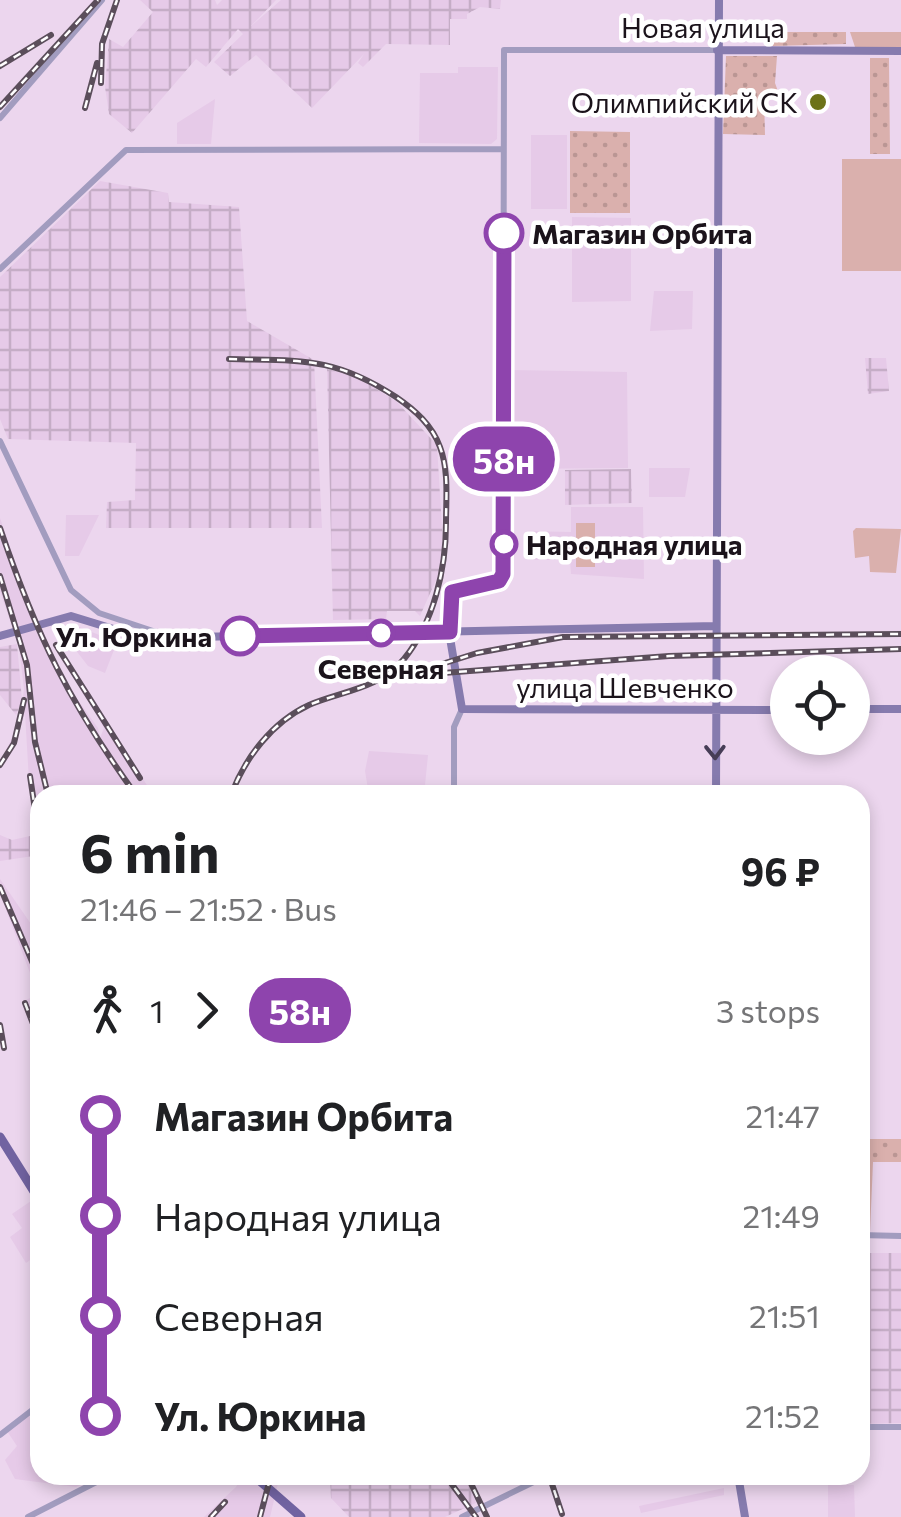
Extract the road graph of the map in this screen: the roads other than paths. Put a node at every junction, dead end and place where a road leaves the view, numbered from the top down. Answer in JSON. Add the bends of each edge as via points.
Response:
{"nodes":[{"id":1,"x":102,"y":0,"type":"edge"},
{"id":2,"x":719,"y":0,"type":"edge"},
{"id":3,"x":717,"y":50,"type":"junction"},
{"id":4,"x":901,"y":51,"type":"edge"},
{"id":5,"x":0,"y":118,"type":"edge"},
{"id":6,"x":503,"y":148,"type":"junction"},
{"id":7,"x":0,"y":270,"type":"edge"},
{"id":8,"x":0,"y":442,"type":"edge"},
{"id":9,"x":136,"y":626,"type":"junction"},
{"id":10,"x":716,"y":626,"type":"junction"},
{"id":11,"x":450,"y":632,"type":"junction"},
{"id":12,"x":3,"y":634,"type":"edge"},
{"id":13,"x":131,"y":636,"type":"junction"},
{"id":14,"x":173,"y":638,"type":"junction"},
{"id":15,"x":462,"y":708,"type":"junction"},
{"id":16,"x":870,"y":709,"type":"edge"},
{"id":17,"x":901,"y":709,"type":"edge"},
{"id":18,"x":716,"y":710,"type":"junction"},
{"id":19,"x":770,"y":710,"type":"edge"},
{"id":20,"x":454,"y":785,"type":"edge"},
{"id":21,"x":716,"y":785,"type":"edge"},
{"id":22,"x":0,"y":1137,"type":"edge"},
{"id":23,"x":30,"y":1185,"type":"edge"},
{"id":24,"x":870,"y":1236,"type":"edge"},
{"id":25,"x":901,"y":1236,"type":"edge"},
{"id":26,"x":30,"y":1412,"type":"edge"},
{"id":27,"x":870,"y":1427,"type":"edge"},
{"id":28,"x":901,"y":1427,"type":"edge"},
{"id":29,"x":0,"y":1435,"type":"edge"},
{"id":30,"x":90,"y":1485,"type":"edge"},
{"id":31,"x":266,"y":1485,"type":"edge"},
{"id":32,"x":528,"y":1485,"type":"edge"},
{"id":33,"x":740,"y":1485,"type":"edge"},
{"id":34,"x":28,"y":1517,"type":"edge"},
{"id":35,"x":301,"y":1517,"type":"edge"},
{"id":36,"x":462,"y":1517,"type":"edge"},
{"id":37,"x":746,"y":1517,"type":"edge"}],
"edges":[{"from":1,"to":5,"type":"street"},
{"from":2,"to":3,"type":"main road"},
{"from":3,"to":4,"type":"main road","name":"Новая улица"},
{"from":3,"to":6,"type":"street","name":"Новая улица","via":[[504,50]]},
{"from":3,"to":10,"type":"main road"},
{"from":6,"to":7,"type":"street","via":[[126,150]]},
{"from":6,"to":11,"type":"street","via":[[503,574],[493,586],[452,592]]},
{"from":8,"to":9,"type":"street","via":[[71,590],[100,613]]},
{"from":9,"to":13,"type":"street"},
{"from":9,"to":14,"type":"street"},
{"from":10,"to":11,"type":"main road"},
{"from":10,"to":18,"type":"main road"},
{"from":11,"to":14,"type":"main road"},
{"from":11,"to":15,"type":"main road"},
{"from":12,"to":13,"type":"main road","via":[[55,617],[80,617]]},
{"from":13,"to":14,"type":"main road"},
{"from":15,"to":18,"type":"main road","name":"улица Шевченко"},
{"from":15,"to":20,"type":"street","via":[[454,726]]},
{"from":16,"to":17,"type":"main road"},
{"from":18,"to":19,"type":"main road","name":"улица Шевченко"},
{"from":18,"to":21,"type":"main road","one_way":true},
{"from":22,"to":23,"type":"main road"},
{"from":24,"to":25,"type":"street"},
{"from":26,"to":29,"type":"street"},
{"from":27,"to":28,"type":"street"},
{"from":30,"to":34,"type":"street"},
{"from":31,"to":35,"type":"main road"},
{"from":32,"to":36,"type":"street"},
{"from":33,"to":37,"type":"main road"}]}
